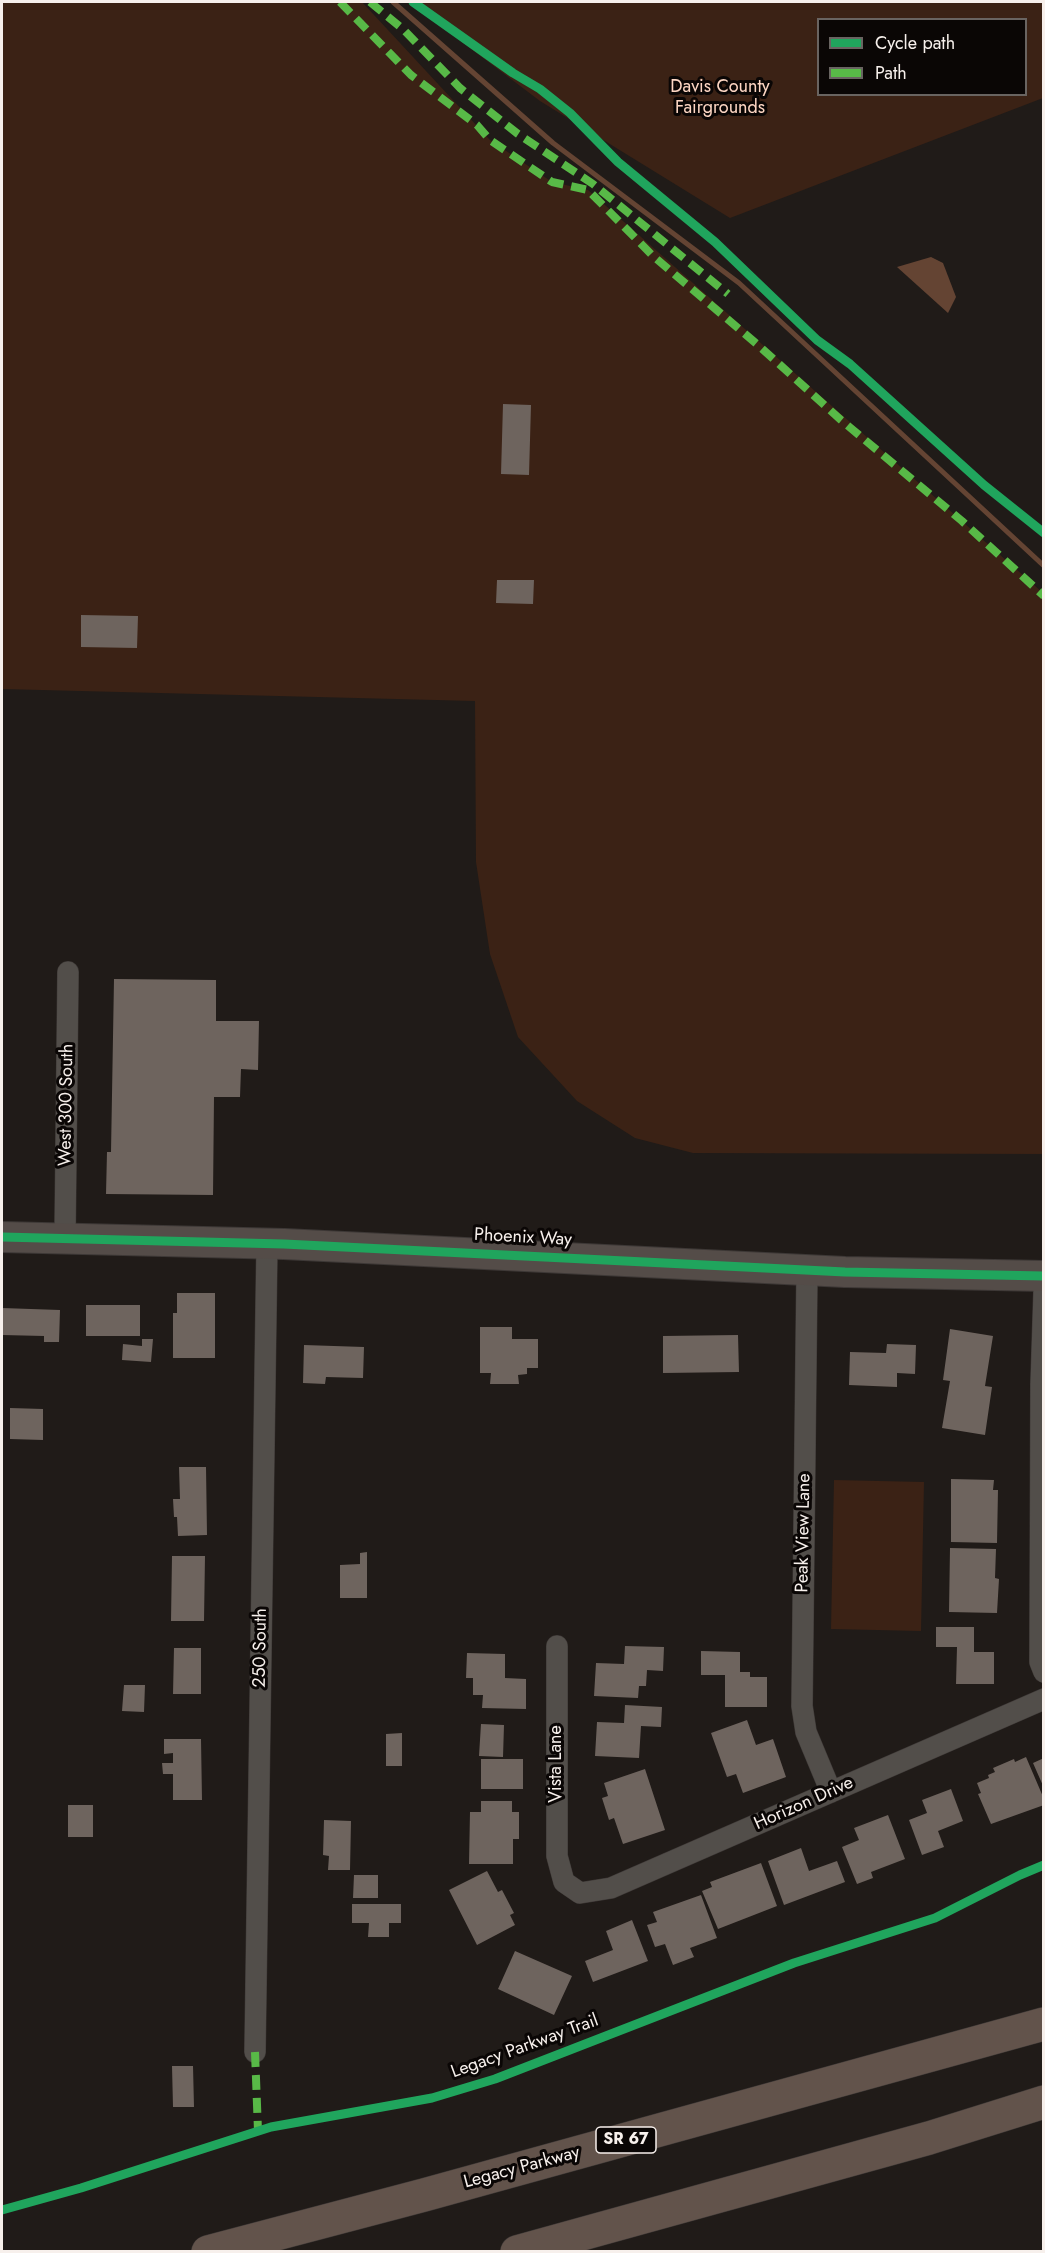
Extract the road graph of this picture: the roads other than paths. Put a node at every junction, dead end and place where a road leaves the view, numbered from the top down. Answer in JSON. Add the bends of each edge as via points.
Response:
{"nodes":[{"id":1,"x":68,"y":972,"type":"dead end"},
{"id":2,"x":2,"y":1237,"type":"edge"},
{"id":3,"x":65,"y":1238,"type":"junction"},
{"id":4,"x":267,"y":1243,"type":"junction"},
{"id":5,"x":807,"y":1270,"type":"junction"},
{"id":6,"x":1044,"y":1276,"type":"edge"},
{"id":7,"x":1044,"y":1291,"type":"edge"},
{"id":8,"x":557,"y":1646,"type":"dead end"},
{"id":9,"x":1044,"y":1672,"type":"edge"},
{"id":10,"x":1044,"y":1699,"type":"edge"},
{"id":11,"x":831,"y":1792,"type":"junction"},
{"id":12,"x":564,"y":1882,"type":"joint"},
{"id":13,"x":1044,"y":2024,"type":"edge"},
{"id":14,"x":255,"y":2052,"type":"dead end"},
{"id":15,"x":1044,"y":2102,"type":"edge"},
{"id":16,"x":1044,"y":2114,"type":"edge"},
{"id":17,"x":929,"y":2138,"type":"junction"},
{"id":18,"x":208,"y":2252,"type":"edge"},
{"id":19,"x":517,"y":2252,"type":"edge"}],
"edges":[{"from":1,"to":3,"type":"street","name":"West 300 South"},
{"from":2,"to":3,"type":"street","name":"Phoenix Way"},
{"from":3,"to":4,"type":"street","name":"Phoenix Way"},
{"from":4,"to":5,"type":"street","name":"Phoenix Way"},
{"from":4,"to":14,"type":"street","name":"250 South"},
{"from":5,"to":6,"type":"street","name":"Phoenix Way"},
{"from":5,"to":11,"type":"street","name":"Peak View Lane","via":[[802,1706],[806,1732]]},
{"from":7,"to":9,"type":"street","via":[[1040,1627],[1040,1662]]},
{"from":8,"to":12,"type":"street","name":"Vista Lane","via":[[557,1856]]},
{"from":10,"to":11,"type":"street","name":"Horizon Drive"},
{"from":11,"to":12,"type":"street","name":"Horizon Drive","via":[[611,1888],[580,1893]]},
{"from":13,"to":18,"type":"highway","name":"Legacy Parkway","number":"SR 67"},
{"from":15,"to":17,"type":"highway"},
{"from":16,"to":17,"type":"highway"},
{"from":17,"to":19,"type":"highway"}]}
